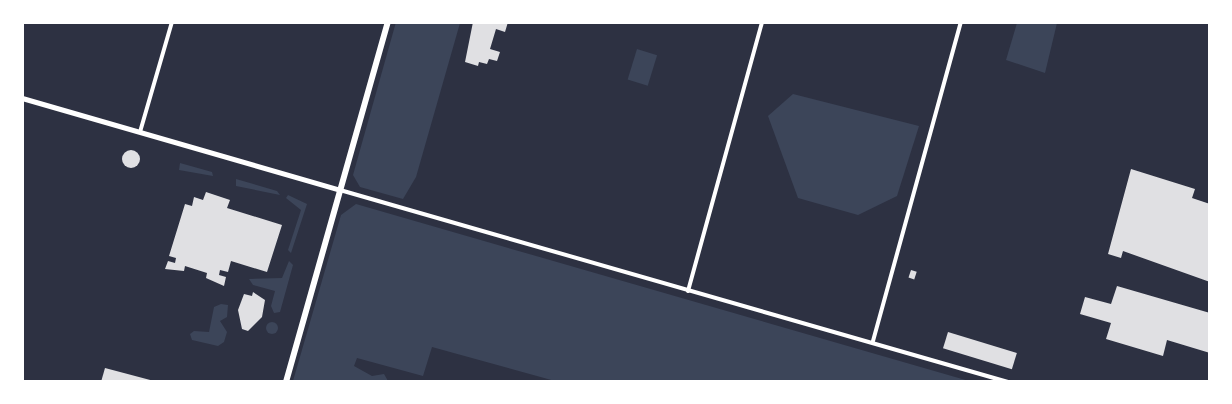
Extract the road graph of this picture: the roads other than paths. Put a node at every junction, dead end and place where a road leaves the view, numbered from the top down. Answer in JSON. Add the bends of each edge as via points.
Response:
{"nodes":[{"id":1,"x":172,"y":22,"type":"edge"},
{"id":2,"x":388,"y":22,"type":"edge"},
{"id":3,"x":762,"y":22,"type":"edge"},
{"id":4,"x":961,"y":22,"type":"edge"},
{"id":5,"x":22,"y":98,"type":"edge"},
{"id":6,"x":140,"y":132,"type":"junction"},
{"id":7,"x":340,"y":190,"type":"junction"},
{"id":8,"x":688,"y":291,"type":"junction"},
{"id":9,"x":873,"y":341,"type":"junction"},
{"id":10,"x":286,"y":382,"type":"edge"},
{"id":11,"x":1008,"y":382,"type":"edge"}],
"edges":[{"from":1,"to":6,"type":"street"},
{"from":2,"to":7,"type":"main road"},
{"from":3,"to":8,"type":"street"},
{"from":4,"to":9,"type":"street"},
{"from":5,"to":6,"type":"street"},
{"from":6,"to":7,"type":"street"},
{"from":7,"to":8,"type":"street"},
{"from":7,"to":10,"type":"main road"},
{"from":8,"to":9,"type":"street"},
{"from":9,"to":11,"type":"street"}]}
